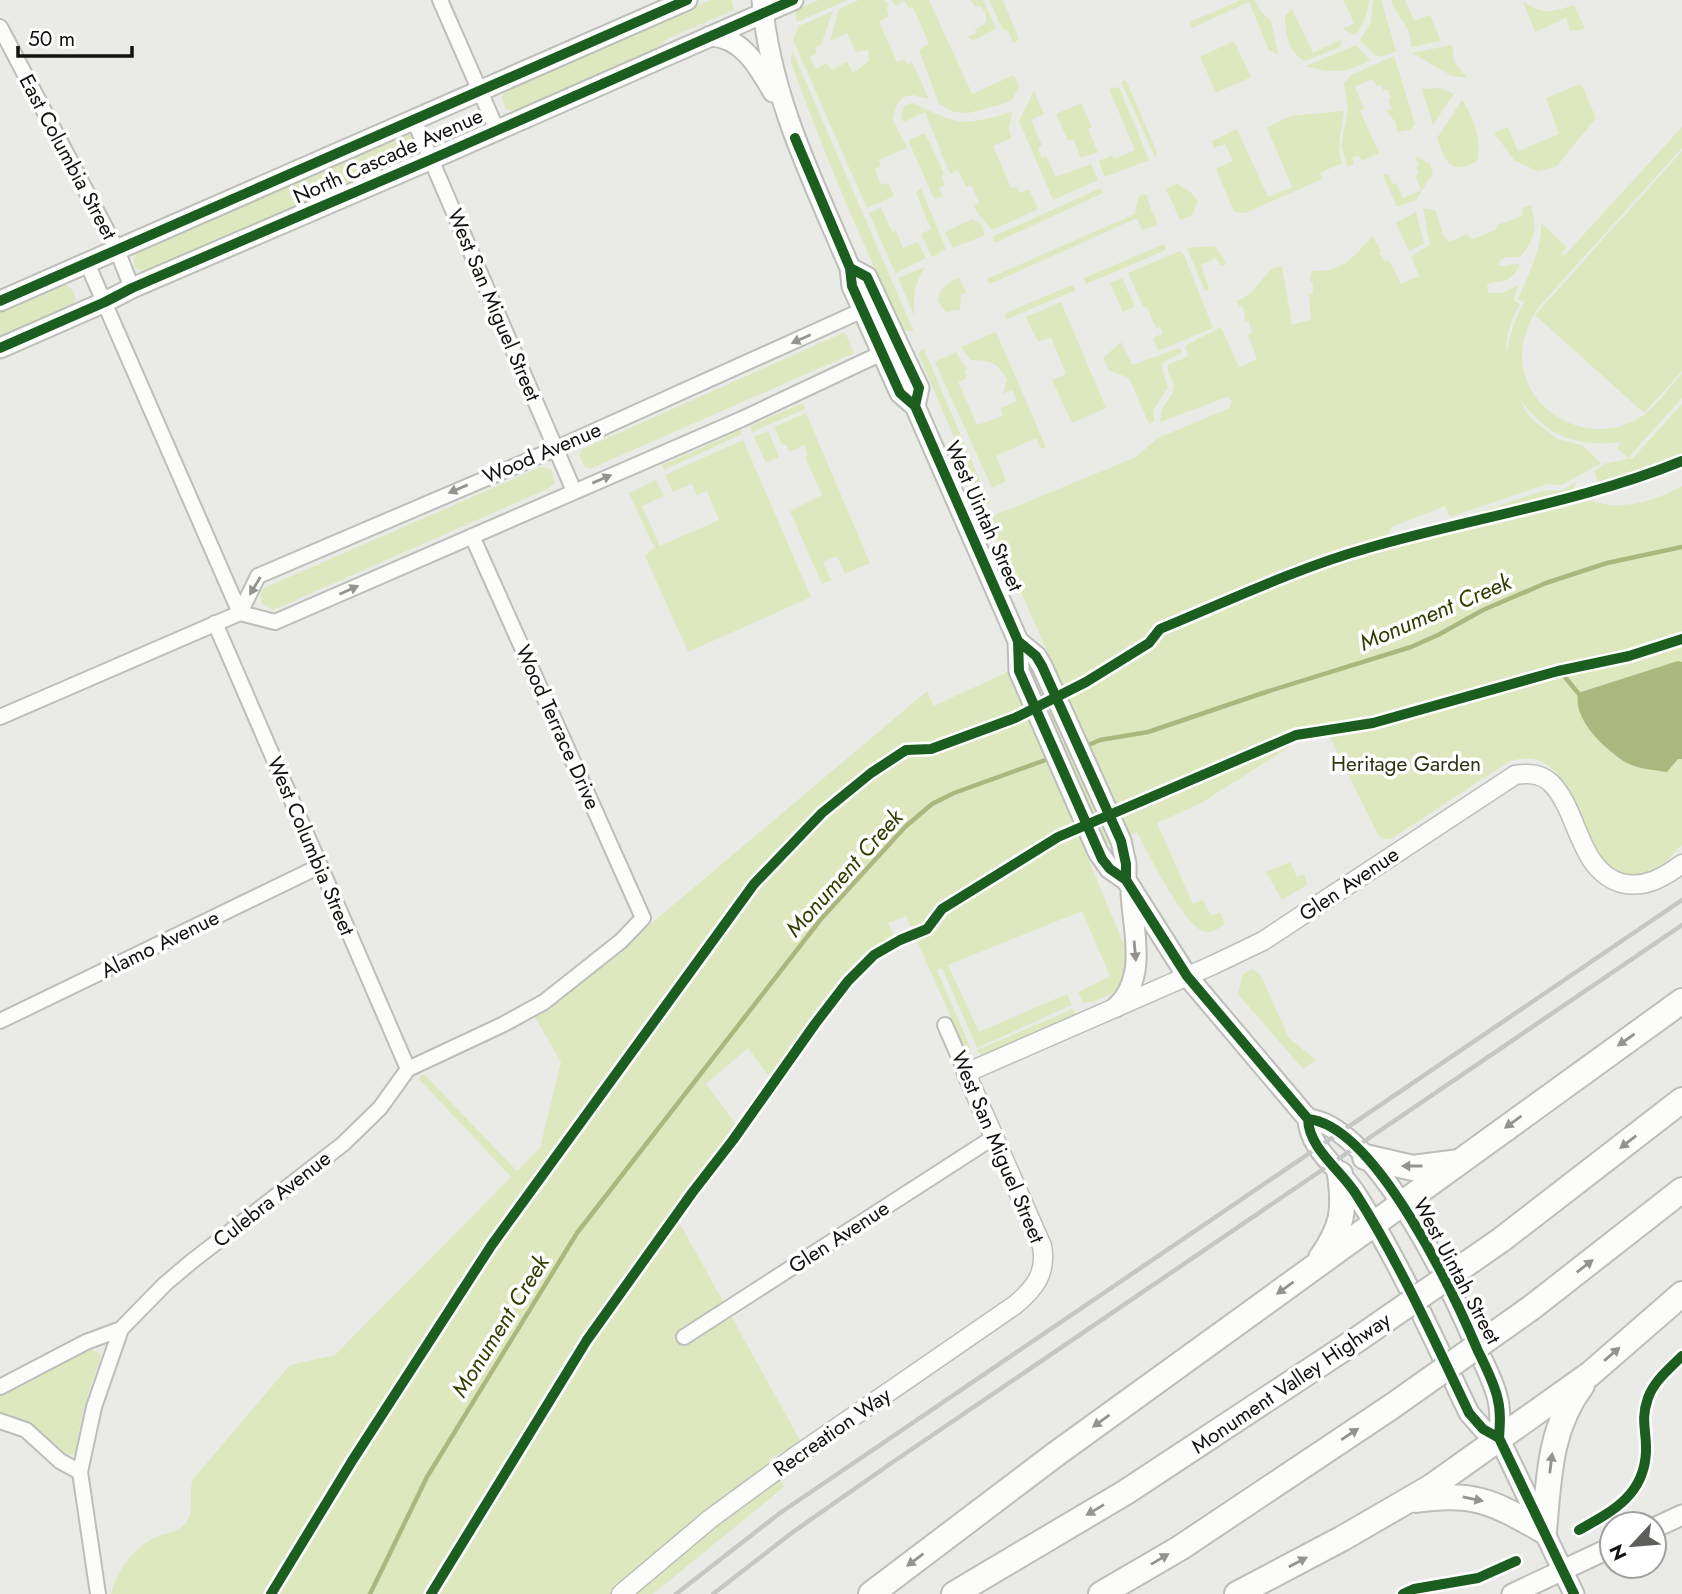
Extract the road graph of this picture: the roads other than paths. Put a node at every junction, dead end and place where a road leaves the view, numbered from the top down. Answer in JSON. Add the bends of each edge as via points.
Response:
{"nodes":[{"id":1,"x":440,"y":0,"type":"edge"},
{"id":2,"x":687,"y":0,"type":"edge"},
{"id":3,"x":793,"y":0,"type":"edge"},
{"id":4,"x":762,"y":6,"type":"edge"},
{"id":5,"x":0,"y":27,"type":"edge"},
{"id":6,"x":709,"y":36,"type":"junction"},
{"id":7,"x":480,"y":91,"type":"junction"},
{"id":8,"x":785,"y":113,"type":"junction"},
{"id":9,"x":415,"y":120,"type":"junction"},
{"id":10,"x":496,"y":130,"type":"junction"},
{"id":11,"x":432,"y":159,"type":"junction"},
{"id":12,"x":117,"y":250,"type":"junction"},
{"id":13,"x":87,"y":263,"type":"junction"},
{"id":14,"x":850,"y":268,"type":"junction"},
{"id":15,"x":132,"y":288,"type":"junction"},
{"id":16,"x":0,"y":301,"type":"edge"},
{"id":17,"x":105,"y":302,"type":"junction"},
{"id":18,"x":863,"y":310,"type":"junction"},
{"id":19,"x":0,"y":348,"type":"edge"},
{"id":20,"x":882,"y":353,"type":"junction"},
{"id":21,"x":915,"y":406,"type":"junction"},
{"id":22,"x":555,"y":449,"type":"junction"},
{"id":23,"x":574,"y":491,"type":"junction"},
{"id":24,"x":472,"y":536,"type":"junction"},
{"id":25,"x":240,"y":613,"type":"junction"},
{"id":26,"x":215,"y":623,"type":"junction"},
{"id":27,"x":1018,"y":641,"type":"junction"},
{"id":28,"x":0,"y":718,"type":"edge"},
{"id":29,"x":1682,"y":864,"type":"edge"},
{"id":30,"x":320,"y":866,"type":"junction"},
{"id":31,"x":1128,"y":884,"type":"junction"},
{"id":32,"x":643,"y":918,"type":"joint"},
{"id":33,"x":1187,"y":976,"type":"junction"},
{"id":34,"x":1682,"y":1001,"type":"edge"},
{"id":35,"x":1115,"y":1007,"type":"junction"},
{"id":36,"x":0,"y":1021,"type":"edge"},
{"id":37,"x":945,"y":1025,"type":"dead end"},
{"id":38,"x":408,"y":1069,"type":"junction"},
{"id":39,"x":966,"y":1073,"type":"junction"},
{"id":40,"x":1682,"y":1100,"type":"edge"},
{"id":41,"x":1308,"y":1118,"type":"junction"},
{"id":42,"x":994,"y":1137,"type":"junction"},
{"id":43,"x":1365,"y":1157,"type":"junction"},
{"id":44,"x":1460,"y":1162,"type":"junction"},
{"id":45,"x":1340,"y":1174,"type":"junction"},
{"id":46,"x":1682,"y":1190,"type":"edge"},
{"id":47,"x":1402,"y":1204,"type":"junction"},
{"id":48,"x":1375,"y":1224,"type":"junction"},
{"id":49,"x":1316,"y":1265,"type":"junction"},
{"id":50,"x":1042,"y":1271,"type":"joint"},
{"id":51,"x":1682,"y":1294,"type":"edge"},
{"id":52,"x":121,"y":1329,"type":"junction"},
{"id":53,"x":684,"y":1337,"type":"dead end"},
{"id":54,"x":1590,"y":1374,"type":"junction"},
{"id":55,"x":0,"y":1387,"type":"edge"},
{"id":56,"x":0,"y":1421,"type":"edge"},
{"id":57,"x":1499,"y":1438,"type":"junction"},
{"id":58,"x":80,"y":1472,"type":"junction"},
{"id":59,"x":1405,"y":1502,"type":"junction"},
{"id":60,"x":1544,"y":1531,"type":"junction"},
{"id":61,"x":1598,"y":1554,"type":"edge"},
{"id":62,"x":1563,"y":1570,"type":"junction"},
{"id":63,"x":99,"y":1594,"type":"edge"},
{"id":64,"x":621,"y":1594,"type":"edge"},
{"id":65,"x":871,"y":1594,"type":"edge"},
{"id":66,"x":954,"y":1594,"type":"edge"},
{"id":67,"x":1101,"y":1594,"type":"edge"},
{"id":68,"x":1237,"y":1594,"type":"edge"},
{"id":69,"x":1512,"y":1594,"type":"edge"},
{"id":70,"x":1574,"y":1594,"type":"edge"}],
"edges":[{"from":1,"to":7,"type":"street"},
{"from":2,"to":7,"type":"main road","name":"North Cascade Avenue"},
{"from":3,"to":4,"type":"main road","name":"North Cascade Avenue"},
{"from":4,"to":6,"type":"main road","name":"North Cascade Avenue"},
{"from":4,"to":8,"type":"main road","name":"West Uintah Street"},
{"from":5,"to":12,"type":"street","name":"East Columbia Street"},
{"from":6,"to":8,"type":"main road","via":[[729,38],[744,50]]},
{"from":6,"to":10,"type":"main road","name":"North Cascade Avenue"},
{"from":7,"to":9,"type":"main road","name":"North Cascade Avenue"},
{"from":7,"to":10,"type":"street"},
{"from":8,"to":14,"type":"main road","name":"West Uintah Street"},
{"from":9,"to":11,"type":"street","name":"West San Miguel Street"},
{"from":9,"to":12,"type":"main road","name":"North Cascade Avenue"},
{"from":10,"to":11,"type":"main road","name":"North Cascade Avenue"},
{"from":11,"to":15,"type":"main road","name":"North Cascade Avenue"},
{"from":11,"to":22,"type":"street","name":"West San Miguel Street"},
{"from":12,"to":13,"type":"main road","name":"North Cascade Avenue"},
{"from":12,"to":15,"type":"street","name":"East Columbia Street"},
{"from":13,"to":16,"type":"main road","name":"North Cascade Avenue"},
{"from":13,"to":17,"type":"street"},
{"from":14,"to":18,"type":"main road","name":"West Uintah Street"},
{"from":14,"to":21,"type":"main road","name":"West Uintah Street","via":[[867,277],[919,388]]},
{"from":15,"to":17,"type":"main road","name":"North Cascade Avenue"},
{"from":17,"to":19,"type":"main road","name":"North Cascade Avenue"},
{"from":17,"to":25,"type":"street"},
{"from":18,"to":20,"type":"main road","name":"West Uintah Street"},
{"from":18,"to":22,"type":"street","name":"Wood Avenue","one_way":true},
{"from":20,"to":21,"type":"main road","name":"West Uintah Street","via":[[900,393]]},
{"from":23,"to":20,"type":"street","one_way":true},
{"from":21,"to":27,"type":"main road","name":"West Uintah Street"},
{"from":22,"to":23,"type":"street","name":"West San Miguel Street"},
{"from":22,"to":25,"type":"street","name":"Wood Avenue","one_way":true,"via":[[258,576]]},
{"from":23,"to":24,"type":"street"},
{"from":25,"to":24,"type":"street","one_way":true,"via":[[275,622]]},
{"from":24,"to":32,"type":"street","name":"Wood Terrace Drive"},
{"from":25,"to":26,"type":"street"},
{"from":26,"to":28,"type":"street"},
{"from":26,"to":30,"type":"street","name":"West Columbia Street"},
{"from":27,"to":31,"type":"main road","name":"West Uintah Street","via":[[1036,656],[1049,681],[1121,841]]},
{"from":27,"to":31,"type":"main road","name":"West Uintah Street","via":[[1017,664],[1098,852]]},
{"from":29,"to":33,"type":"street","name":"Glen Avenue","via":[[1664,877],[1639,885],[1608,877],[1593,862],[1552,784],[1537,775],[1515,775],[1278,932]]},
{"from":30,"to":36,"type":"street","name":"Alamo Avenue"},
{"from":30,"to":38,"type":"street","name":"West Columbia Street"},
{"from":31,"to":33,"type":"main road","name":"West Uintah Street"},
{"from":31,"to":35,"type":"main road","one_way":true,"via":[[1135,978]]},
{"from":32,"to":38,"type":"street","name":"Culebra Avenue","via":[[544,1002]]},
{"from":33,"to":35,"type":"street","name":"Glen Avenue"},
{"from":33,"to":41,"type":"main road","name":"West Uintah Street"},
{"from":34,"to":44,"type":"highway","one_way":true},
{"from":35,"to":39,"type":"street","name":"Glen Avenue"},
{"from":37,"to":39,"type":"street","name":"West San Miguel Street"},
{"from":38,"to":52,"type":"street","name":"Culebra Avenue","via":[[380,1108],[343,1144],[183,1269]]},
{"from":39,"to":42,"type":"street","name":"West San Miguel Street"},
{"from":40,"to":66,"type":"highway","name":"Monument Valley Highway","one_way":true,"bridge":true,"via":[[1501,1240],[1358,1339],[1126,1492]]},
{"from":41,"to":43,"type":"main road","name":"West Uintah Street","via":[[1339,1130]]},
{"from":41,"to":45,"type":"main road","name":"West Uintah Street","via":[[1315,1143]]},
{"from":42,"to":50,"type":"street","name":"West San Miguel Street","via":[[1042,1246]]},
{"from":42,"to":53,"type":"street","name":"Glen Avenue"},
{"from":44,"to":43,"type":"highway","one_way":true,"via":[[1412,1168]]},
{"from":43,"to":47,"type":"main road","name":"West Uintah Street"},
{"from":44,"to":47,"type":"highway"},
{"from":45,"to":48,"type":"main road","name":"West Uintah Street"},
{"from":45,"to":49,"type":"highway","via":[[1342,1221]]},
{"from":67,"to":46,"type":"highway","one_way":true,"bridge":true,"via":[[1180,1548],[1391,1407],[1531,1308]]},
{"from":47,"to":48,"type":"highway"},
{"from":47,"to":57,"type":"main road","name":"West Uintah Street","via":[[1464,1316],[1497,1395]]},
{"from":48,"to":49,"type":"highway"},
{"from":48,"to":57,"type":"main road","name":"West Uintah Street","via":[[1469,1413]]},
{"from":49,"to":65,"type":"highway","one_way":true},
{"from":50,"to":64,"type":"street","name":"Recreation Way","via":[[1037,1284],[1015,1305],[793,1458]]},
{"from":54,"to":51,"type":"highway","one_way":true},
{"from":52,"to":55,"type":"street"},
{"from":52,"to":58,"type":"street","name":"Culebra Avenue","via":[[94,1407]]},
{"from":54,"to":57,"type":"highway"},
{"from":60,"to":54,"type":"highway","one_way":true,"via":[[1554,1439],[1570,1401]]},
{"from":56,"to":58,"type":"street","via":[[26,1430],[60,1461]]},
{"from":57,"to":59,"type":"highway"},
{"from":57,"to":60,"type":"main road","name":"West Uintah Street"},
{"from":58,"to":63,"type":"street","name":"Culebra Avenue"},
{"from":59,"to":60,"type":"highway","one_way":true,"via":[[1445,1496],[1477,1499]]},
{"from":68,"to":59,"type":"highway","one_way":true},
{"from":60,"to":62,"type":"main road","name":"West Uintah Street"},
{"from":61,"to":62,"type":"main road"},
{"from":62,"to":69,"type":"main road"},
{"from":62,"to":70,"type":"main road","name":"West Uintah Street"}]}
